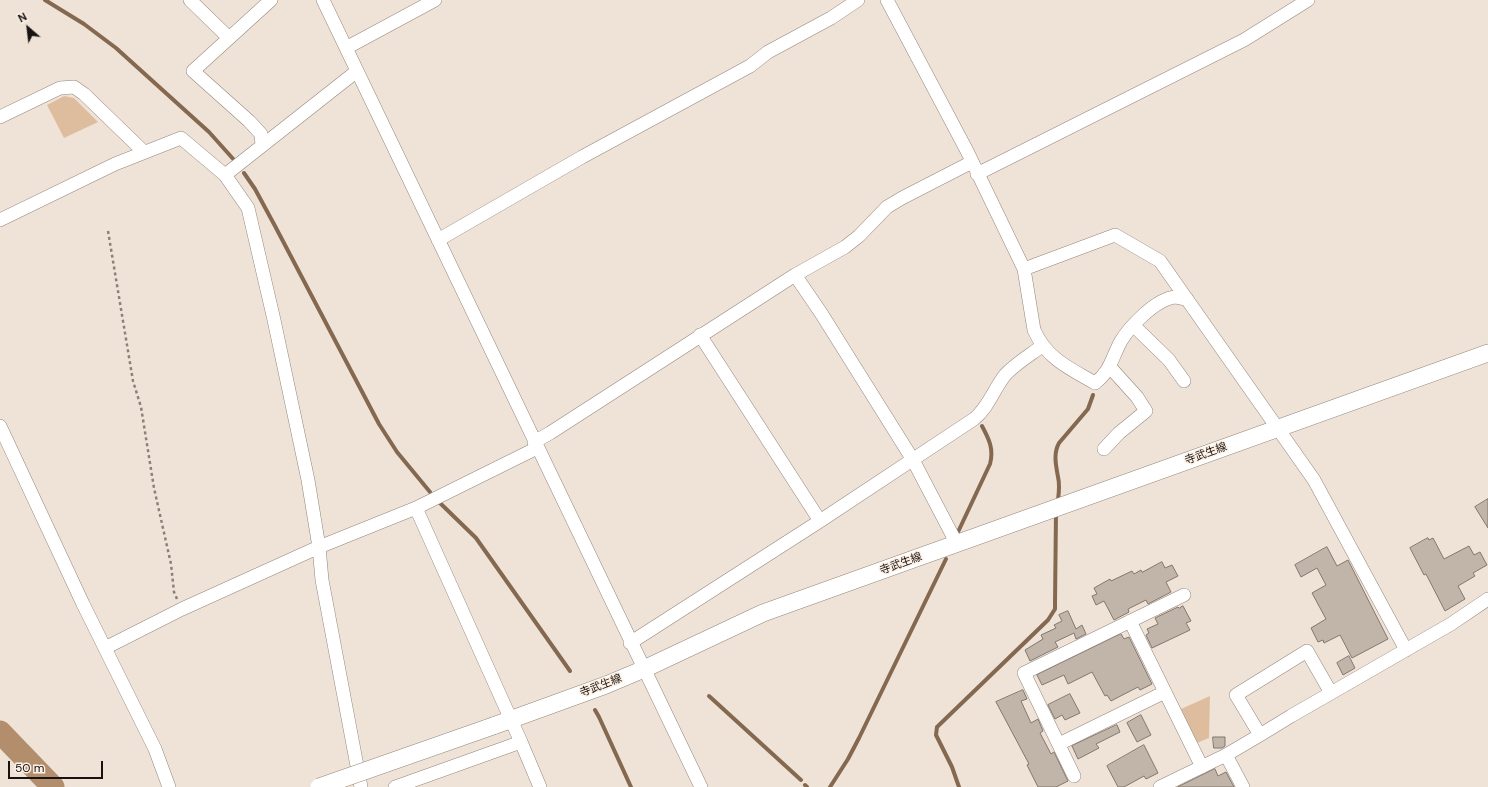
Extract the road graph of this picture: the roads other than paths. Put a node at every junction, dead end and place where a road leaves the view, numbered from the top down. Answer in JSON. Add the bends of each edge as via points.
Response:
{"nodes":[{"id":1,"x":190,"y":0,"type":"edge"},
{"id":2,"x":271,"y":0,"type":"edge"},
{"id":3,"x":323,"y":0,"type":"edge"},
{"id":4,"x":435,"y":0,"type":"edge"},
{"id":5,"x":858,"y":0,"type":"edge"},
{"id":6,"x":887,"y":0,"type":"edge"},
{"id":7,"x":1308,"y":0,"type":"edge"},
{"id":8,"x":229,"y":38,"type":"junction"},
{"id":9,"x":346,"y":48,"type":"junction"},
{"id":10,"x":357,"y":71,"type":"junction"},
{"id":11,"x":0,"y":117,"type":"edge"},
{"id":12,"x":262,"y":146,"type":"junction"},
{"id":13,"x":144,"y":152,"type":"junction"},
{"id":14,"x":972,"y":162,"type":"junction"},
{"id":15,"x":977,"y":174,"type":"junction"},
{"id":16,"x":225,"y":175,"type":"junction"},
{"id":17,"x":0,"y":220,"type":"edge"},
{"id":18,"x":438,"y":240,"type":"junction"},
{"id":19,"x":1024,"y":269,"type":"junction"},
{"id":20,"x":795,"y":275,"type":"junction"},
{"id":21,"x":1187,"y":299,"type":"junction"},
{"id":22,"x":1134,"y":326,"type":"junction"},
{"id":23,"x":700,"y":335,"type":"junction"},
{"id":24,"x":1042,"y":346,"type":"junction"},
{"id":25,"x":1488,"y":353,"type":"edge"},
{"id":26,"x":1109,"y":366,"type":"junction"},
{"id":27,"x":1184,"y":380,"type":"dead end"},
{"id":28,"x":0,"y":426,"type":"edge"},
{"id":29,"x":1278,"y":429,"type":"junction"},
{"id":30,"x":536,"y":445,"type":"junction"},
{"id":31,"x":1104,"y":449,"type":"dead end"},
{"id":32,"x":913,"y":460,"type":"junction"},
{"id":33,"x":416,"y":508,"type":"junction"},
{"id":34,"x":820,"y":521,"type":"junction"},
{"id":35,"x":957,"y":544,"type":"junction"},
{"id":36,"x":319,"y":547,"type":"junction"},
{"id":37,"x":1184,"y":595,"type":"dead end"},
{"id":38,"x":1488,"y":599,"type":"edge"},
{"id":39,"x":1130,"y":621,"type":"junction"},
{"id":40,"x":630,"y":643,"type":"junction"},
{"id":41,"x":105,"y":648,"type":"junction"},
{"id":42,"x":1406,"y":650,"type":"junction"},
{"id":43,"x":644,"y":669,"type":"junction"},
{"id":44,"x":1165,"y":692,"type":"junction"},
{"id":45,"x":1331,"y":693,"type":"junction"},
{"id":46,"x":511,"y":720,"type":"junction"},
{"id":47,"x":1260,"y":735,"type":"junction"},
{"id":48,"x":521,"y":742,"type":"junction"},
{"id":49,"x":1059,"y":744,"type":"junction"},
{"id":50,"x":1226,"y":755,"type":"junction"},
{"id":51,"x":1202,"y":766,"type":"junction"},
{"id":52,"x":1074,"y":776,"type":"dead end"},
{"id":53,"x":169,"y":787,"type":"edge"},
{"id":54,"x":319,"y":787,"type":"edge"},
{"id":55,"x":361,"y":787,"type":"edge"},
{"id":56,"x":395,"y":787,"type":"edge"},
{"id":57,"x":540,"y":787,"type":"edge"},
{"id":58,"x":701,"y":787,"type":"edge"},
{"id":59,"x":1160,"y":787,"type":"edge"},
{"id":60,"x":1243,"y":787,"type":"edge"}],
"edges":[{"from":1,"to":8,"type":"street"},
{"from":2,"to":8,"type":"street"},
{"from":3,"to":9,"type":"street"},
{"from":4,"to":9,"type":"street"},
{"from":5,"to":18,"type":"street","via":[[831,18],[768,52],[750,66],[582,157]]},
{"from":6,"to":14,"type":"street"},
{"from":7,"to":15,"type":"street","via":[[1244,40]]},
{"from":8,"to":12,"type":"street","via":[[193,71],[261,134]]},
{"from":9,"to":10,"type":"street"},
{"from":10,"to":12,"type":"street"},
{"from":10,"to":18,"type":"street"},
{"from":11,"to":13,"type":"street","via":[[60,88],[74,87]]},
{"from":12,"to":16,"type":"street"},
{"from":13,"to":16,"type":"street","via":[[181,138]]},
{"from":13,"to":17,"type":"street"},
{"from":14,"to":15,"type":"street"},
{"from":14,"to":20,"type":"street","via":[[887,207],[849,244]]},
{"from":15,"to":19,"type":"street"},
{"from":16,"to":36,"type":"street","via":[[248,208],[308,480]]},
{"from":18,"to":30,"type":"street"},
{"from":19,"to":21,"type":"street","via":[[1115,235],[1160,261]]},
{"from":19,"to":24,"type":"street","via":[[1031,319]]},
{"from":20,"to":23,"type":"street"},
{"from":20,"to":32,"type":"street"},
{"from":21,"to":22,"type":"street","via":[[1175,297],[1159,302]]},
{"from":21,"to":29,"type":"street"},
{"from":22,"to":26,"type":"street","via":[[1121,341]]},
{"from":22,"to":27,"type":"street","via":[[1169,360]]},
{"from":23,"to":30,"type":"street","via":[[550,433]]},
{"from":23,"to":34,"type":"street"},
{"from":24,"to":26,"type":"street","via":[[1059,362],[1095,383],[1104,376]]},
{"from":24,"to":32,"type":"street","via":[[1007,373],[974,419]]},
{"from":25,"to":29,"type":"main road","name":"寺武生線"},
{"from":26,"to":31,"type":"street","via":[[1146,411]]},
{"from":28,"to":41,"type":"street"},
{"from":29,"to":35,"type":"main road","name":"寺武生線"},
{"from":29,"to":42,"type":"street","via":[[1314,480]]},
{"from":30,"to":33,"type":"street"},
{"from":30,"to":40,"type":"street"},
{"from":32,"to":34,"type":"street"},
{"from":32,"to":35,"type":"street"},
{"from":33,"to":36,"type":"street"},
{"from":33,"to":46,"type":"street"},
{"from":34,"to":40,"type":"street"},
{"from":35,"to":43,"type":"main road","name":"寺武生線","via":[[763,613]]},
{"from":36,"to":41,"type":"street","via":[[182,608]]},
{"from":36,"to":55,"type":"street","via":[[322,580]]},
{"from":37,"to":39,"type":"street"},
{"from":38,"to":42,"type":"street"},
{"from":39,"to":44,"type":"street"},
{"from":39,"to":49,"type":"street","via":[[1024,673]]},
{"from":40,"to":43,"type":"street"},
{"from":41,"to":53,"type":"street","via":[[154,749]]},
{"from":42,"to":45,"type":"street"},
{"from":43,"to":46,"type":"main road","name":"寺武生線"},
{"from":43,"to":58,"type":"street"},
{"from":44,"to":49,"type":"street"},
{"from":44,"to":51,"type":"street"},
{"from":45,"to":47,"type":"street"},
{"from":45,"to":47,"type":"street","via":[[1307,651],[1236,695]]},
{"from":46,"to":48,"type":"street"},
{"from":46,"to":54,"type":"main road","name":"寺武生線","bridge":true},
{"from":47,"to":50,"type":"street"},
{"from":48,"to":56,"type":"street"},
{"from":48,"to":57,"type":"street"},
{"from":49,"to":52,"type":"street"},
{"from":50,"to":51,"type":"street"},
{"from":50,"to":60,"type":"street"},
{"from":51,"to":59,"type":"street"}]}
